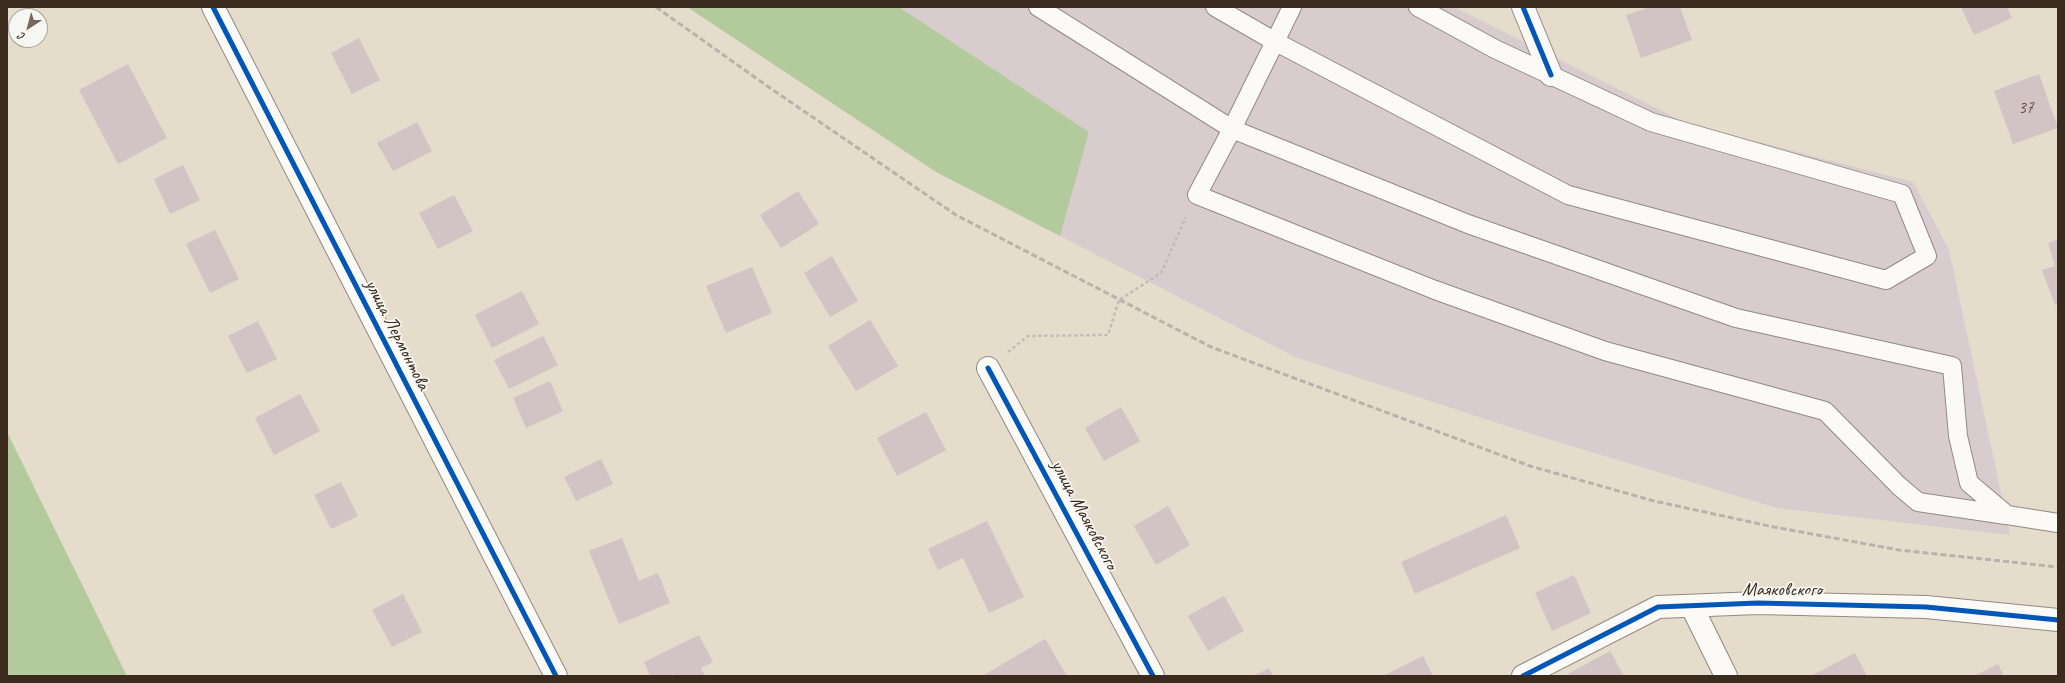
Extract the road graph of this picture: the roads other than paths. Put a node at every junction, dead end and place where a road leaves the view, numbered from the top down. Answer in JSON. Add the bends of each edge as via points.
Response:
{"nodes":[{"id":1,"x":212,"y":7,"type":"edge"},
{"id":2,"x":1038,"y":7,"type":"edge"},
{"id":3,"x":1215,"y":7,"type":"edge"},
{"id":4,"x":1292,"y":7,"type":"edge"},
{"id":5,"x":1418,"y":7,"type":"edge"},
{"id":6,"x":1524,"y":7,"type":"edge"},
{"id":7,"x":1274,"y":41,"type":"junction"},
{"id":8,"x":1551,"y":76,"type":"junction"},
{"id":9,"x":1232,"y":129,"type":"junction"},
{"id":10,"x":988,"y":368,"type":"road end"},
{"id":11,"x":2007,"y":515,"type":"junction"},
{"id":12,"x":2058,"y":522,"type":"edge"},
{"id":13,"x":1692,"y":607,"type":"junction"},
{"id":14,"x":2058,"y":620,"type":"edge"},
{"id":15,"x":556,"y":676,"type":"edge"},
{"id":16,"x":1153,"y":676,"type":"edge"},
{"id":17,"x":1522,"y":676,"type":"edge"},
{"id":18,"x":1726,"y":676,"type":"edge"}],
"edges":[{"from":1,"to":15,"type":"street","name":"улица Лермонтова"},
{"from":2,"to":9,"type":"lane"},
{"from":3,"to":7,"type":"lane"},
{"from":4,"to":7,"type":"lane"},
{"from":5,"to":8,"type":"lane"},
{"from":6,"to":8,"type":"street"},
{"from":7,"to":8,"type":"lane","via":[[1568,195],[1886,280],[1927,256],[1902,194],[1651,122]]},
{"from":7,"to":9,"type":"lane"},
{"from":9,"to":11,"type":"lane","via":[[1468,224],[1736,318],[1952,366],[1958,436],[1969,483]]},
{"from":9,"to":11,"type":"lane","via":[[1197,195],[1436,290],[1605,351],[1825,411],[1898,486],[1918,502]]},
{"from":10,"to":16,"type":"street","name":"улица Маяковского"},
{"from":11,"to":12,"type":"lane"},
{"from":13,"to":14,"type":"street","name":"Маяковского","via":[[1758,603],[1926,607]]},
{"from":13,"to":17,"type":"street","name":"Маяковского","via":[[1658,607]]},
{"from":13,"to":18,"type":"street"}]}
